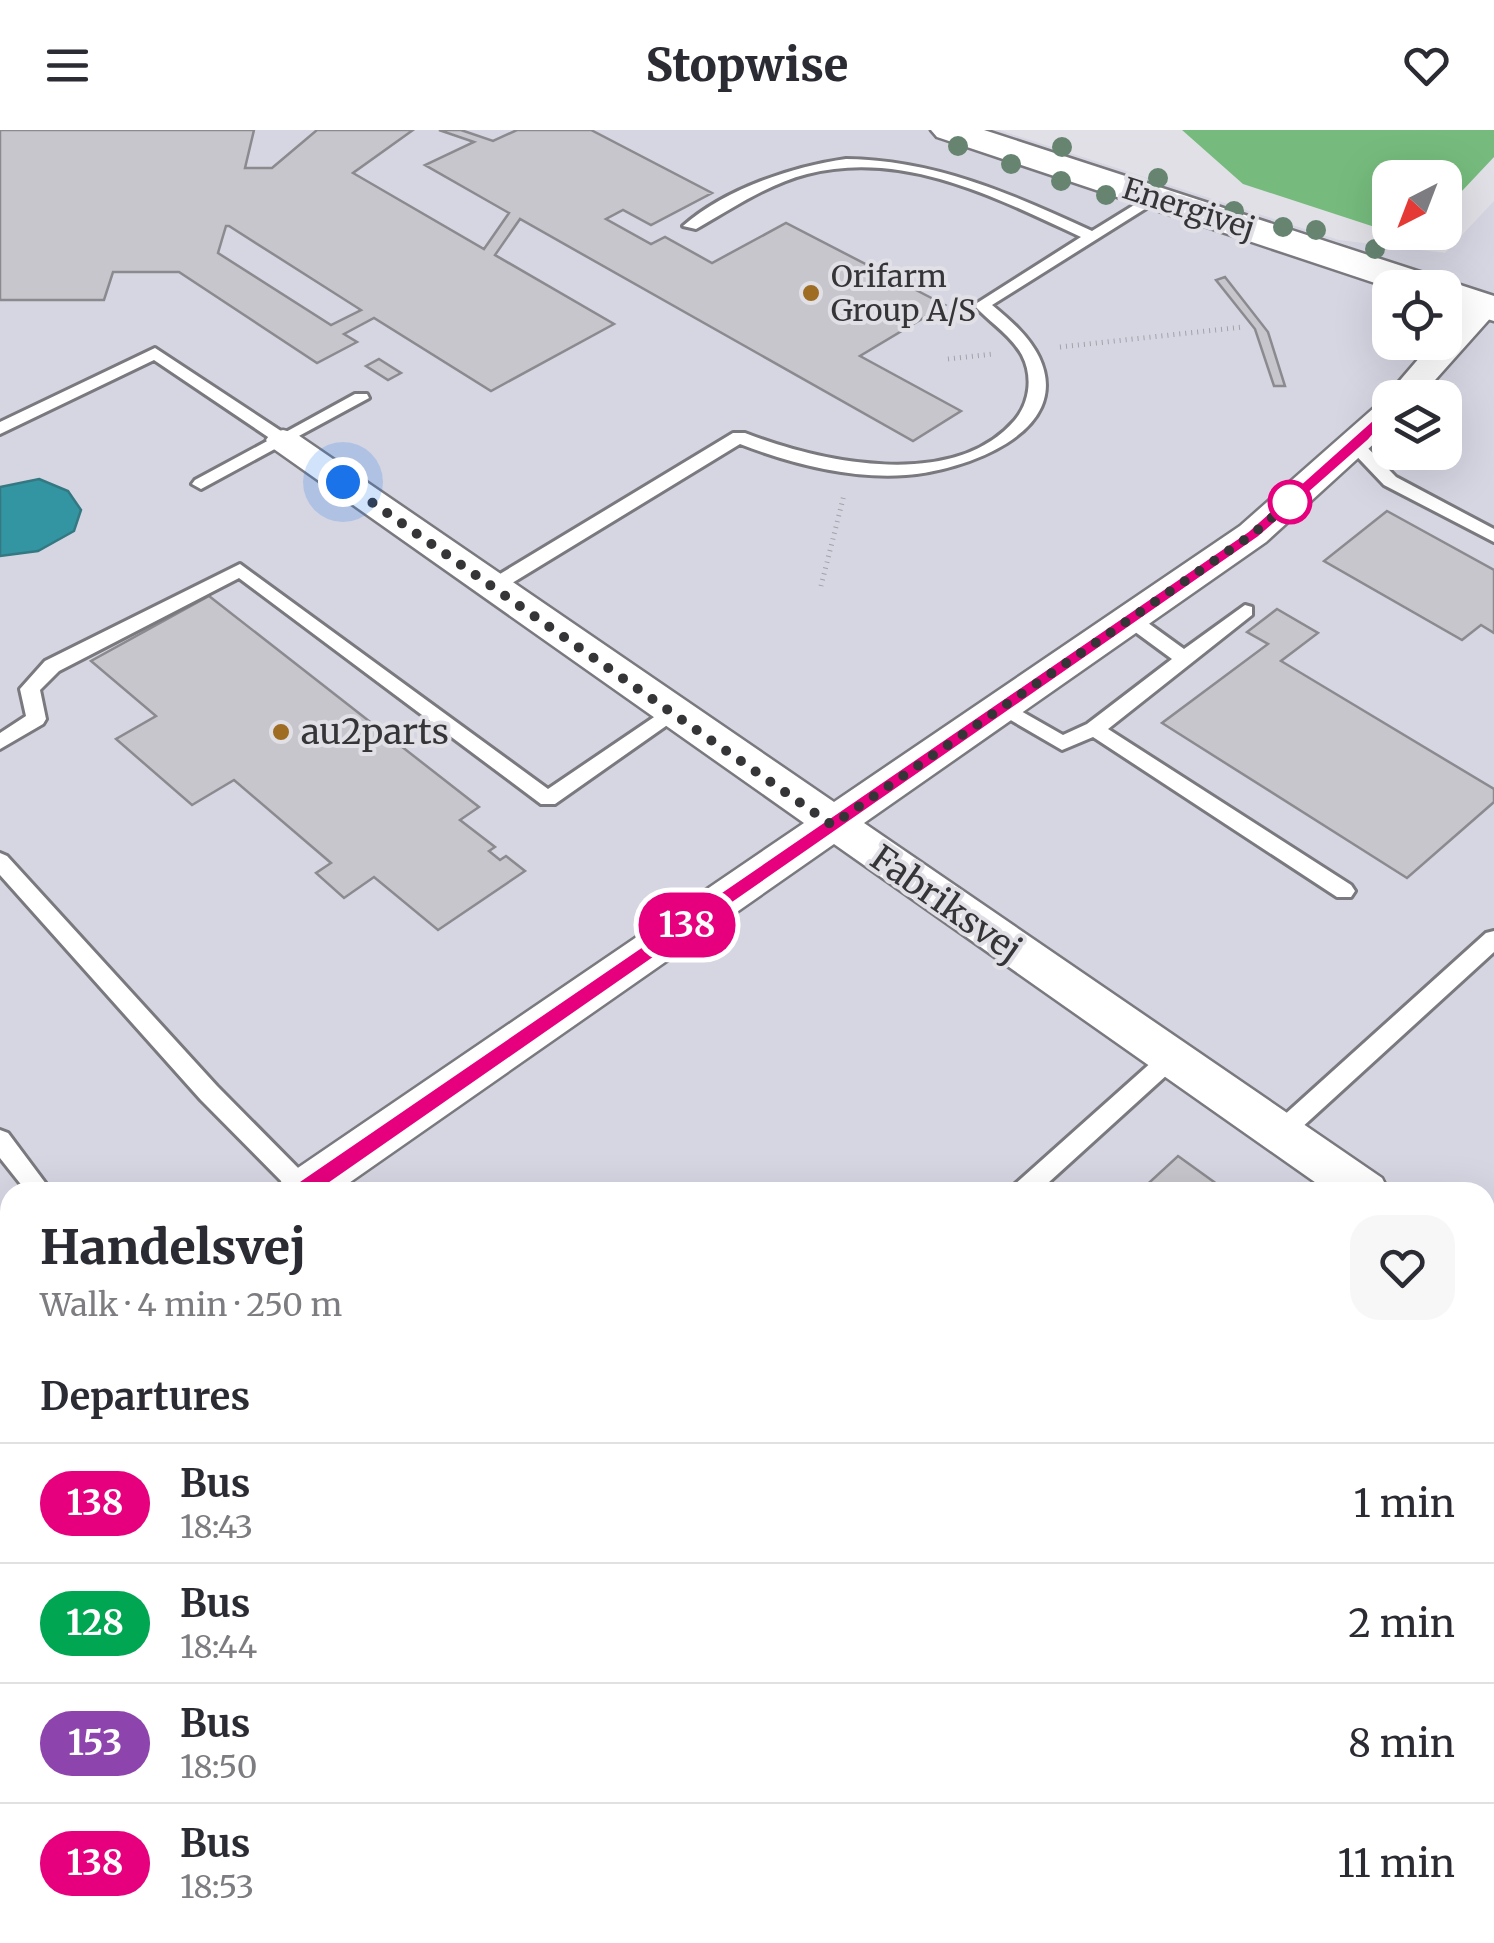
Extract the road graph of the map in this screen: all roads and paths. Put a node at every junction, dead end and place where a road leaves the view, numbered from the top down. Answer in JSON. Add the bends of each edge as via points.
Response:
{"nodes":[{"id":1,"x":949,"y":130,"type":"edge"},
{"id":2,"x":1156,"y":197,"type":"junction"},
{"id":3,"x":690,"y":226,"type":"dead end"},
{"id":4,"x":1092,"y":236,"type":"junction"},
{"id":5,"x":1375,"y":270,"type":"edge"},
{"id":6,"x":1462,"y":297,"type":"edge"},
{"id":7,"x":1491,"y":303,"type":"edge"},
{"id":8,"x":1243,"y":328,"type":"dead end"},
{"id":9,"x":1027,"y":350,"type":"junction"},
{"id":10,"x":948,"y":359,"type":"dead end"},
{"id":11,"x":1417,"y":380,"type":"edge"},
{"id":12,"x":362,"y":398,"type":"dead end"},
{"id":13,"x":1372,"y":427,"type":"edge"},
{"id":14,"x":0,"y":429,"type":"edge"},
{"id":15,"x":283,"y":440,"type":"junction"},
{"id":16,"x":1355,"y":444,"type":"junction"},
{"id":17,"x":850,"y":468,"type":"junction"},
{"id":18,"x":201,"y":484,"type":"dead end"},
{"id":19,"x":1494,"y":536,"type":"edge"},
{"id":20,"x":492,"y":586,"type":"junction"},
{"id":21,"x":821,"y":586,"type":"dead end"},
{"id":22,"x":1246,"y":611,"type":"dead end"},
{"id":23,"x":1130,"y":619,"type":"junction"},
{"id":24,"x":1184,"y":659,"type":"junction"},
{"id":25,"x":1000,"y":708,"type":"junction"},
{"id":26,"x":674,"y":714,"type":"junction"},
{"id":27,"x":1094,"y":730,"type":"junction"},
{"id":28,"x":0,"y":742,"type":"edge"},
{"id":29,"x":832,"y":825,"type":"junction"},
{"id":30,"x":0,"y":861,"type":"edge"},
{"id":31,"x":1344,"y":890,"type":"dead end"},
{"id":32,"x":1494,"y":939,"type":"edge"},
{"id":33,"x":1170,"y":1058,"type":"junction"},
{"id":34,"x":1280,"y":1134,"type":"junction"},
{"id":35,"x":0,"y":1140,"type":"edge"},
{"id":36,"x":32,"y":1182,"type":"edge"},
{"id":37,"x":293,"y":1182,"type":"edge"},
{"id":38,"x":315,"y":1182,"type":"edge"},
{"id":39,"x":1033,"y":1182,"type":"edge"},
{"id":40,"x":1350,"y":1182,"type":"edge"}],
"edges":[{"from":1,"to":2,"type":"street","name":"Energivej"},
{"from":2,"to":4,"type":"lane"},
{"from":2,"to":5,"type":"street","name":"Energivej"},
{"from":3,"to":4,"type":"lane","via":[[809,169],[893,164],[960,179]]},
{"from":4,"to":9,"type":"lane","via":[[982,306]]},
{"from":6,"to":7,"type":"street"},
{"from":7,"to":11,"type":"street"},
{"from":8,"to":9,"type":"path"},
{"from":9,"to":10,"type":"path"},
{"from":9,"to":17,"type":"lane","via":[[1037,387],[1033,404],[995,445],[937,466]]},
{"from":12,"to":15,"type":"lane"},
{"from":13,"to":16,"type":"street"},
{"from":14,"to":15,"type":"lane","via":[[155,353]]},
{"from":15,"to":18,"type":"lane"},
{"from":15,"to":20,"type":"street","name":"Fabriksvej"},
{"from":16,"to":19,"type":"lane","via":[[1390,481]]},
{"from":16,"to":23,"type":"street","via":[[1253,534]]},
{"from":17,"to":20,"type":"lane","via":[[798,459],[739,437]]},
{"from":17,"to":21,"type":"path"},
{"from":20,"to":26,"type":"street","name":"Fabriksvej"},
{"from":22,"to":24,"type":"lane"},
{"from":23,"to":24,"type":"lane"},
{"from":23,"to":25,"type":"street"},
{"from":24,"to":27,"type":"lane"},
{"from":25,"to":27,"type":"lane","via":[[1062,742]]},
{"from":25,"to":29,"type":"street"},
{"from":26,"to":28,"type":"lane","via":[[548,799],[240,570],[52,666],[30,690],[36,719]]},
{"from":26,"to":29,"type":"street","name":"Fabriksvej"},
{"from":27,"to":31,"type":"lane"},
{"from":29,"to":33,"type":"street","name":"Fabriksvej"},
{"from":29,"to":38,"type":"street"},
{"from":30,"to":37,"type":"lane"},
{"from":32,"to":34,"type":"lane"},
{"from":33,"to":34,"type":"street","name":"Fabriksvej"},
{"from":33,"to":39,"type":"lane"},
{"from":34,"to":40,"type":"street","name":"Fabriksvej"},
{"from":35,"to":36,"type":"lane"}]}
